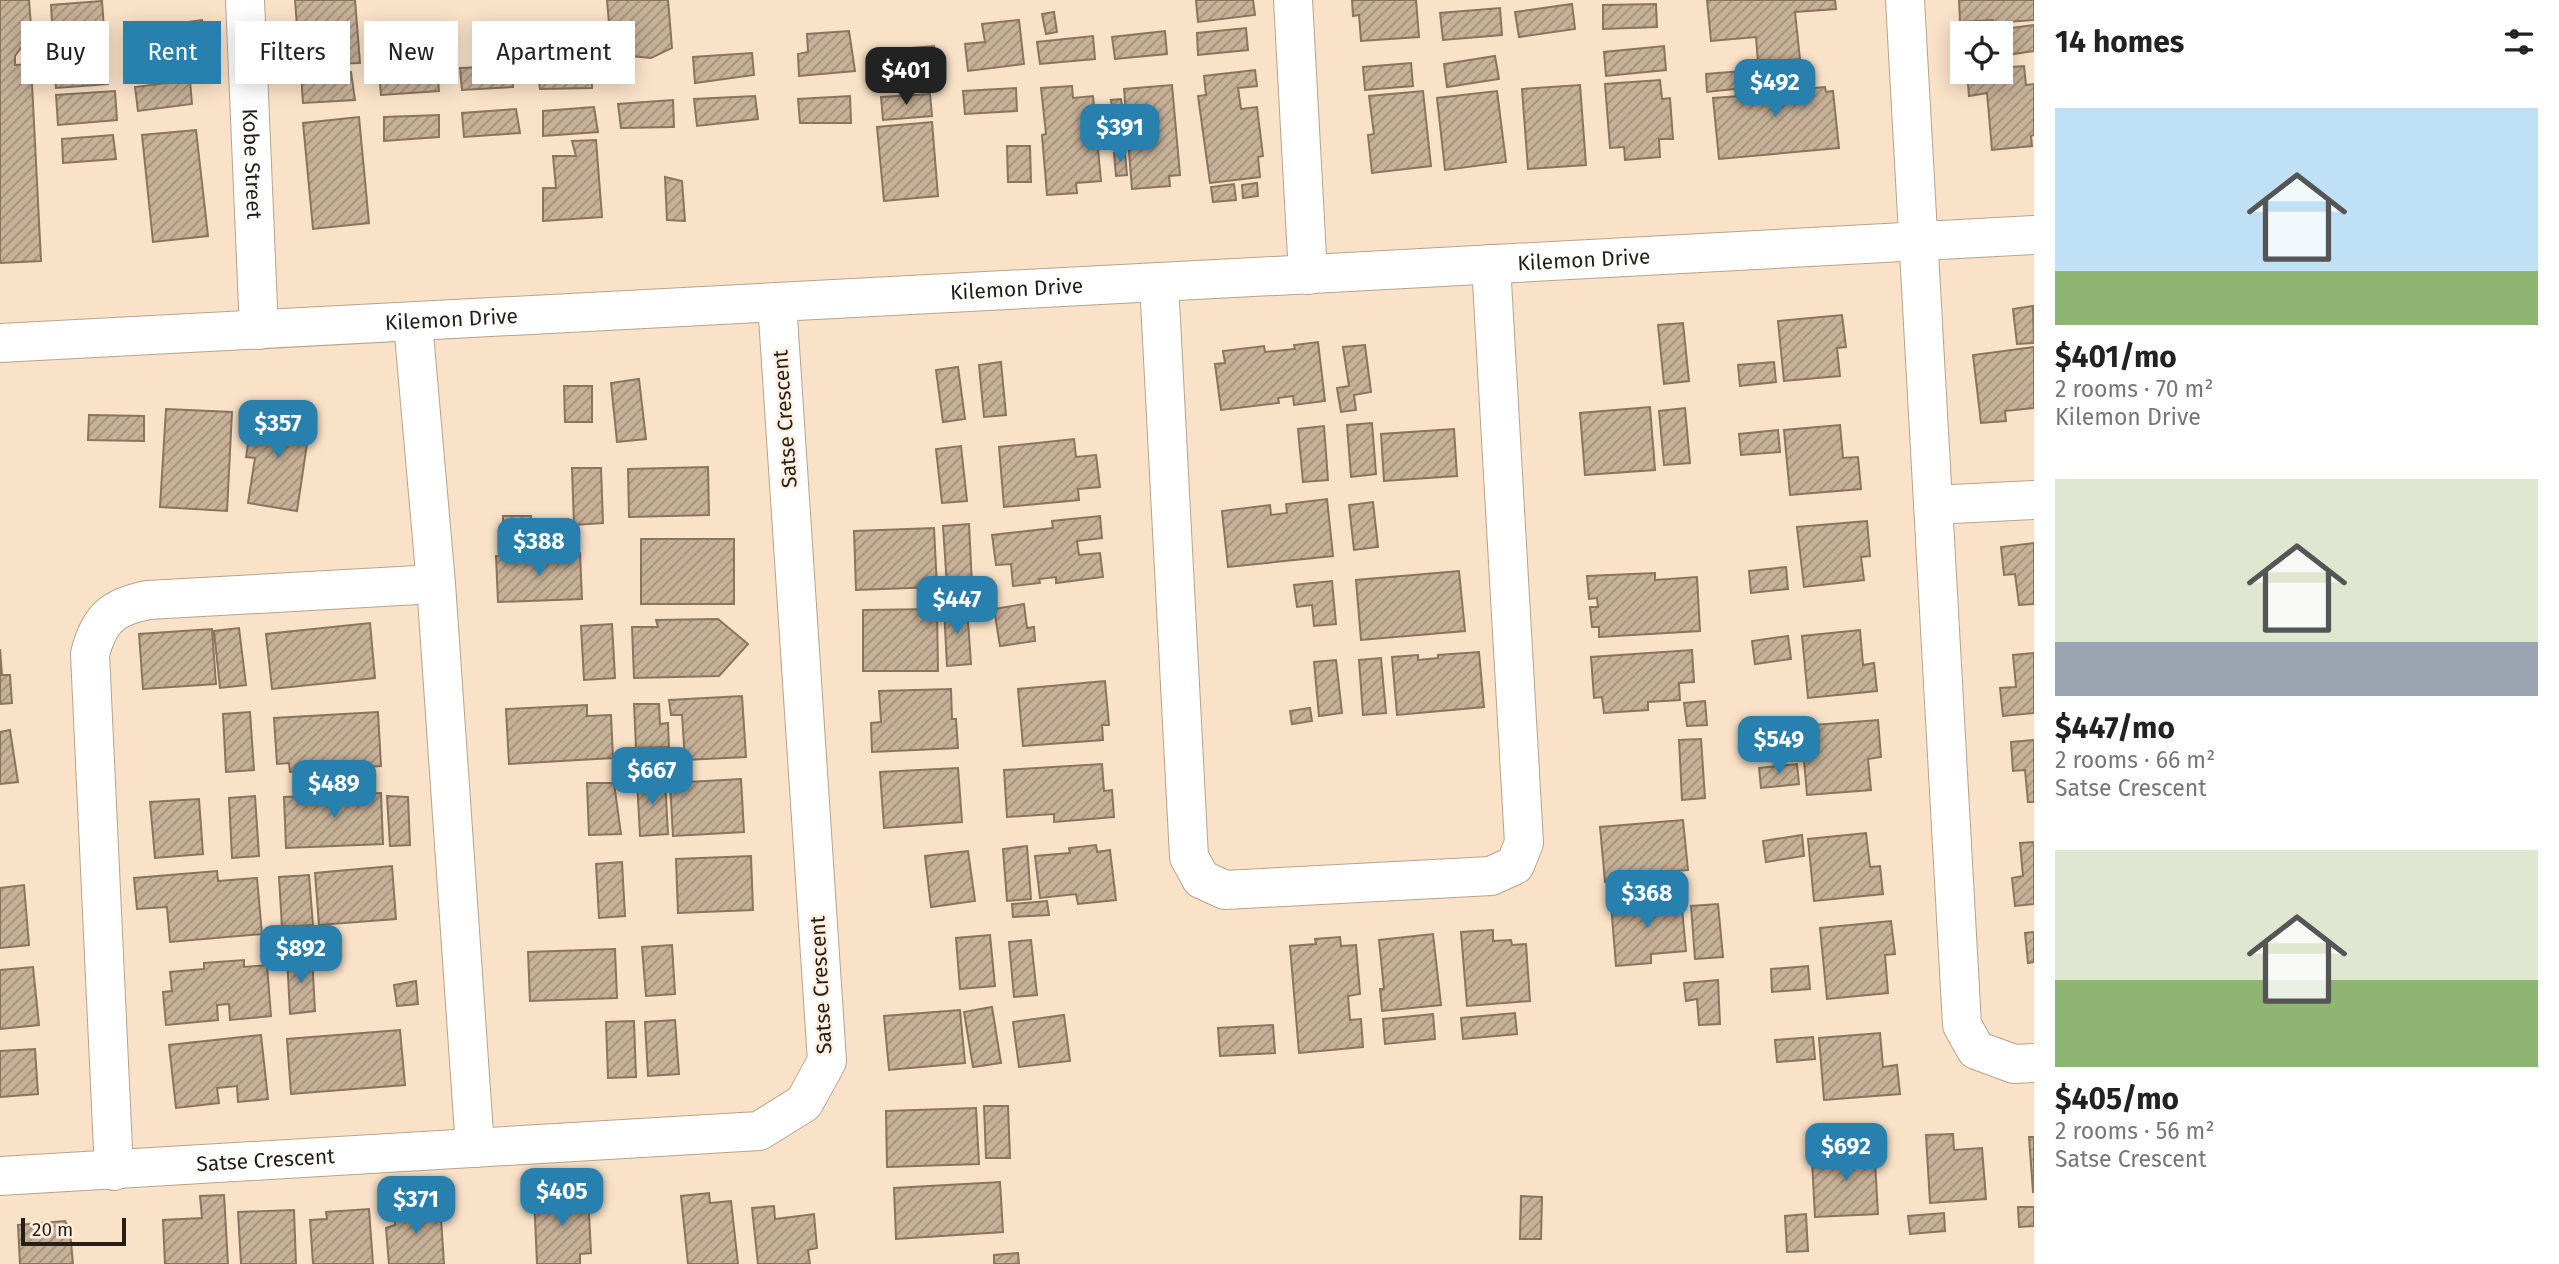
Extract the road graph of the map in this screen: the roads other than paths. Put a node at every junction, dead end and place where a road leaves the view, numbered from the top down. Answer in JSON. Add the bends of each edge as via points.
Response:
{"nodes":[{"id":1,"x":246,"y":0,"type":"edge"},
{"id":2,"x":1293,"y":0,"type":"edge"},
{"id":3,"x":1905,"y":0,"type":"edge"},
{"id":4,"x":2034,"y":235,"type":"edge"},
{"id":5,"x":1920,"y":242,"type":"junction"},
{"id":6,"x":1491,"y":264,"type":"junction"},
{"id":7,"x":1308,"y":275,"type":"junction"},
{"id":8,"x":1159,"y":282,"type":"junction"},
{"id":9,"x":777,"y":302,"type":"junction"},
{"id":10,"x":413,"y":323,"type":"junction"},
{"id":11,"x":259,"y":330,"type":"junction"},
{"id":12,"x":0,"y":343,"type":"edge"},
{"id":13,"x":2034,"y":500,"type":"edge"},
{"id":14,"x":1933,"y":505,"type":"junction"},
{"id":15,"x":436,"y":583,"type":"junction"},
{"id":16,"x":2034,"y":1063,"type":"edge"},
{"id":17,"x":475,"y":1148,"type":"junction"},
{"id":18,"x":114,"y":1171,"type":"junction"},
{"id":19,"x":0,"y":1176,"type":"edge"}],
"edges":[{"from":1,"to":11,"type":"street","name":"Kobe Street"},
{"from":2,"to":7,"type":"street"},
{"from":3,"to":5,"type":"street"},
{"from":4,"to":5,"type":"street","name":"Kilemon Drive"},
{"from":5,"to":6,"type":"street","name":"Kilemon Drive"},
{"from":5,"to":14,"type":"street"},
{"from":6,"to":7,"type":"street","name":"Kilemon Drive"},
{"from":6,"to":8,"type":"street","via":[[1524,843],[1515,865],[1490,876],[1238,890],[1225,890],[1201,879],[1189,857]]},
{"from":7,"to":8,"type":"street","name":"Kilemon Drive"},
{"from":8,"to":9,"type":"street","name":"Kilemon Drive"},
{"from":9,"to":10,"type":"street","name":"Kilemon Drive"},
{"from":9,"to":17,"type":"street","name":"Satse Crescent","via":[[827,1061],[804,1103],[759,1131]]},
{"from":10,"to":11,"type":"street","name":"Kilemon Drive"},
{"from":10,"to":15,"type":"street"},
{"from":11,"to":12,"type":"street","name":"Kilemon Drive"},
{"from":13,"to":14,"type":"street"},
{"from":14,"to":16,"type":"street","via":[[1962,1025],[1976,1050],[2014,1064]]},
{"from":15,"to":17,"type":"street"},
{"from":15,"to":18,"type":"street","via":[[148,600],[126,604],[104,619],[95,634],[90,654]]},
{"from":17,"to":18,"type":"street","name":"Satse Crescent"},
{"from":18,"to":19,"type":"street","name":"Satse Crescent"}]}
